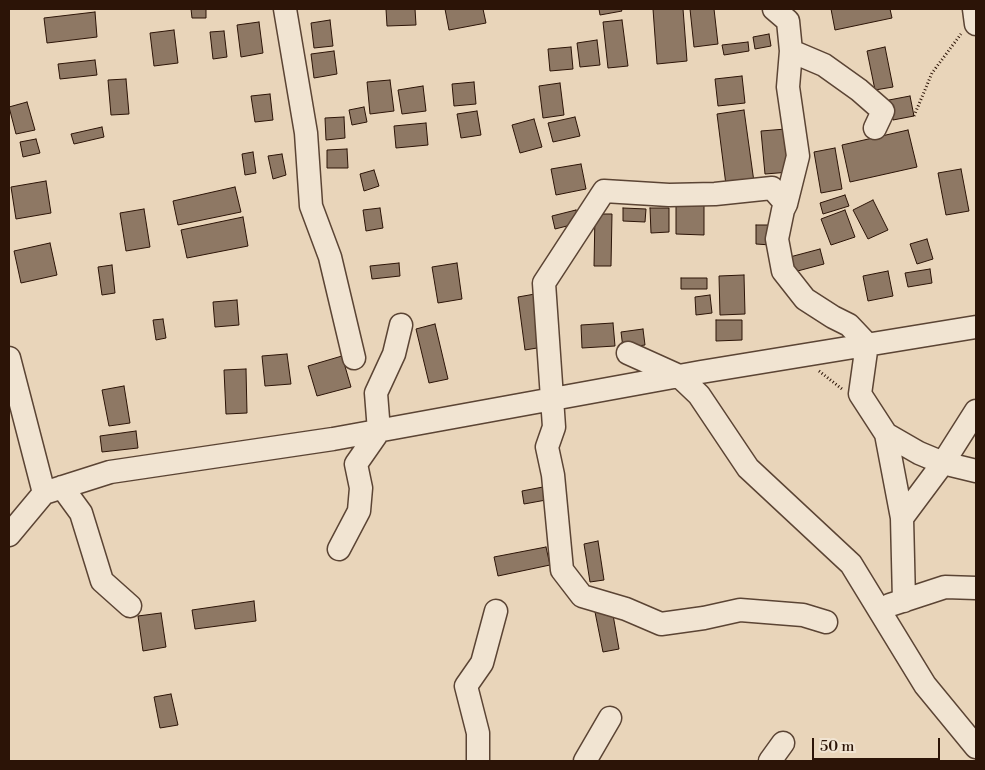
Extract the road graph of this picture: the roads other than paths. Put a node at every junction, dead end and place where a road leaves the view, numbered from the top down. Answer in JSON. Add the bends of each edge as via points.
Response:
{"nodes":[{"id":1,"x":285,"y":9,"type":"edge"},
{"id":2,"x":774,"y":9,"type":"edge"},
{"id":3,"x":791,"y":52,"type":"junction"},
{"id":4,"x":875,"y":128,"type":"dead end"},
{"id":5,"x":786,"y":204,"type":"junction"},
{"id":6,"x":401,"y":325,"type":"dead end"},
{"id":7,"x":976,"y":327,"type":"edge"},
{"id":8,"x":867,"y":344,"type":"junction"},
{"id":9,"x":628,"y":353,"type":"dead end"},
{"id":10,"x":9,"y":358,"type":"edge"},
{"id":11,"x":354,"y":358,"type":"dead end"},
{"id":12,"x":679,"y":376,"type":"junction"},
{"id":13,"x":553,"y":399,"type":"junction"},
{"id":14,"x":976,"y":412,"type":"edge"},
{"id":15,"x":379,"y":431,"type":"junction"},
{"id":16,"x":886,"y":434,"type":"junction"},
{"id":17,"x":943,"y":462,"type":"junction"},
{"id":18,"x":976,"y":471,"type":"edge"},
{"id":19,"x":53,"y":490,"type":"junction"},
{"id":20,"x":902,"y":518,"type":"junction"},
{"id":21,"x":9,"y":535,"type":"edge"},
{"id":22,"x":339,"y":549,"type":"dead end"},
{"id":23,"x":976,"y":588,"type":"edge"},
{"id":24,"x":904,"y":601,"type":"junction"},
{"id":25,"x":130,"y":606,"type":"dead end"},
{"id":26,"x":878,"y":609,"type":"junction"},
{"id":27,"x":496,"y":610,"type":"dead end"},
{"id":28,"x":826,"y":622,"type":"dead end"},
{"id":29,"x":610,"y":718,"type":"dead end"},
{"id":30,"x":967,"y":721,"type":"edge"},
{"id":31,"x":976,"y":747,"type":"edge"},
{"id":32,"x":478,"y":761,"type":"edge"},
{"id":33,"x":585,"y":761,"type":"edge"}],
"edges":[{"from":1,"to":11,"type":"street","via":[[306,132],[311,206],[330,256]]},
{"from":2,"to":3,"type":"street","via":[[788,22]]},
{"from":3,"to":4,"type":"street","via":[[824,64],[883,111]]},
{"from":3,"to":5,"type":"street","via":[[788,87],[798,156]]},
{"from":5,"to":8,"type":"street","via":[[777,239],[783,271],[805,299],[849,325]]},
{"from":5,"to":13,"type":"street","via":[[772,188],[715,194],[604,191],[544,283]]},
{"from":6,"to":15,"type":"street","via":[[394,354],[376,393]]},
{"from":7,"to":8,"type":"street"},
{"from":8,"to":12,"type":"street"},
{"from":8,"to":16,"type":"street","via":[[860,394]]},
{"from":9,"to":12,"type":"street"},
{"from":10,"to":19,"type":"street","via":[[33,445]]},
{"from":12,"to":13,"type":"street"},
{"from":12,"to":26,"type":"street","via":[[699,395],[748,468],[850,564]]},
{"from":13,"to":15,"type":"street"},
{"from":13,"to":28,"type":"street","via":[[554,427],[547,447],[553,475],[562,570],[582,596],[661,624],[740,610],[803,615]]},
{"from":14,"to":17,"type":"street"},
{"from":15,"to":19,"type":"street","via":[[110,472]]},
{"from":15,"to":22,"type":"street","via":[[356,464],[362,488],[359,511]]},
{"from":16,"to":17,"type":"street","via":[[919,453]]},
{"from":16,"to":20,"type":"street"},
{"from":17,"to":18,"type":"street"},
{"from":17,"to":20,"type":"street"},
{"from":19,"to":21,"type":"street"},
{"from":19,"to":25,"type":"street","via":[[81,513],[102,581]]},
{"from":20,"to":24,"type":"street"},
{"from":23,"to":24,"type":"street","via":[[946,588]]},
{"from":24,"to":26,"type":"street"},
{"from":26,"to":30,"type":"street","via":[[925,685]]},
{"from":27,"to":32,"type":"street","via":[[482,663],[466,686],[478,733]]},
{"from":29,"to":33,"type":"street"},
{"from":30,"to":31,"type":"street"}]}
